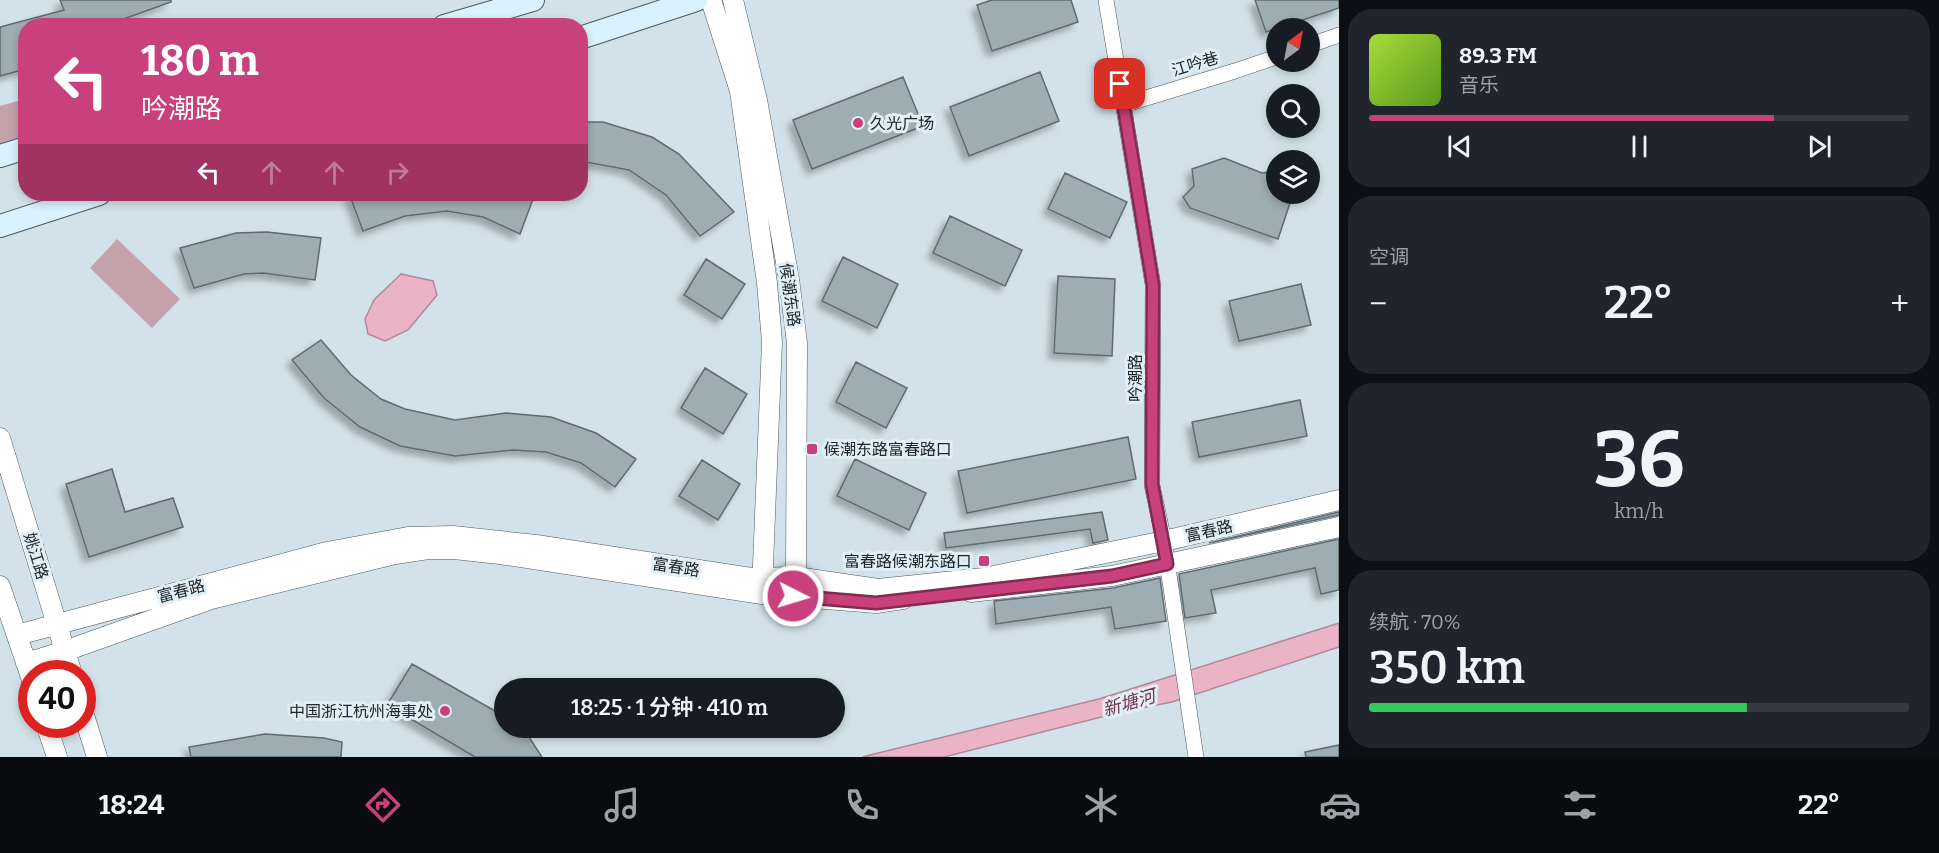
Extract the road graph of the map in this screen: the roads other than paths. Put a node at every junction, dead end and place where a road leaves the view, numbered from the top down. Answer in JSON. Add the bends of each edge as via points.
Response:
{"nodes":[{"id":1,"x":533,"y":0,"type":"edge"},
{"id":2,"x":696,"y":0,"type":"edge"},
{"id":3,"x":711,"y":0,"type":"edge"},
{"id":4,"x":733,"y":0,"type":"edge"},
{"id":5,"x":1106,"y":0,"type":"edge"},
{"id":6,"x":471,"y":18,"type":"edge"},
{"id":7,"x":588,"y":35,"type":"edge"},
{"id":8,"x":1339,"y":35,"type":"edge"},
{"id":9,"x":1320,"y":42,"type":"edge"},
{"id":10,"x":1266,"y":60,"type":"edge"},
{"id":11,"x":1123,"y":105,"type":"junction"},
{"id":12,"x":18,"y":150,"type":"edge"},
{"id":13,"x":0,"y":156,"type":"edge"},
{"id":14,"x":77,"y":201,"type":"edge"},
{"id":15,"x":0,"y":226,"type":"edge"},
{"id":16,"x":0,"y":438,"type":"edge"},
{"id":17,"x":1339,"y":500,"type":"edge"},
{"id":18,"x":1339,"y":527,"type":"edge"},
{"id":19,"x":1164,"y":542,"type":"junction"},
{"id":20,"x":1167,"y":564,"type":"junction"},
{"id":21,"x":0,"y":586,"type":"edge"},
{"id":22,"x":762,"y":586,"type":"junction"},
{"id":23,"x":795,"y":586,"type":"junction"},
{"id":24,"x":57,"y":624,"type":"junction"},
{"id":25,"x":16,"y":635,"type":"junction"},
{"id":26,"x":65,"y":651,"type":"junction"},
{"id":27,"x":25,"y":660,"type":"edge"},
{"id":28,"x":50,"y":660,"type":"edge"},
{"id":29,"x":68,"y":660,"type":"edge"},
{"id":30,"x":51,"y":738,"type":"edge"},
{"id":31,"x":91,"y":738,"type":"edge"},
{"id":32,"x":57,"y":757,"type":"edge"},
{"id":33,"x":97,"y":757,"type":"edge"},
{"id":34,"x":1196,"y":757,"type":"edge"}],
"edges":[{"from":1,"to":6,"type":"main road"},
{"from":2,"to":7,"type":"main road"},
{"from":3,"to":22,"type":"street","name":"候潮东路","via":[[740,91],[767,283],[772,342]]},
{"from":4,"to":23,"type":"street","name":"候潮东路","via":[[757,100],[797,343]]},
{"from":5,"to":11,"type":"street","name":"吟潮路"},
{"from":8,"to":9,"type":"street"},
{"from":10,"to":11,"type":"street","name":"江吟巷"},
{"from":11,"to":19,"type":"street","name":"吟潮路","via":[[1153,285],[1152,484]]},
{"from":12,"to":13,"type":"main road"},
{"from":14,"to":15,"type":"main road"},
{"from":16,"to":24,"type":"street","name":"姚江路"},
{"from":17,"to":19,"type":"street","name":"富春路"},
{"from":18,"to":20,"type":"street","name":"富春路"},
{"from":19,"to":20,"type":"street","name":"吟潮路"},
{"from":19,"to":23,"type":"street","name":"富春路","via":[[984,578],[878,589]]},
{"from":20,"to":23,"type":"street","name":"富春路","via":[[1112,576],[876,603]]},
{"from":20,"to":34,"type":"street","name":"吟潮路"},
{"from":21,"to":25,"type":"street"},
{"from":22,"to":23,"type":"street","name":"富春路"},
{"from":22,"to":24,"type":"street","name":"富春路","via":[[751,578],[536,545],[453,536],[408,537],[327,552]]},
{"from":22,"to":26,"type":"street","name":"富春路","via":[[697,585],[500,554],[428,549],[211,599]]},
{"from":24,"to":25,"type":"street","name":"富春路"},
{"from":24,"to":26,"type":"street","name":"姚江路"},
{"from":25,"to":27,"type":"street"},
{"from":26,"to":28,"type":"street","name":"富春路"},
{"from":26,"to":29,"type":"street","name":"姚江路"},
{"from":30,"to":32,"type":"street"},
{"from":31,"to":33,"type":"street"}]}
